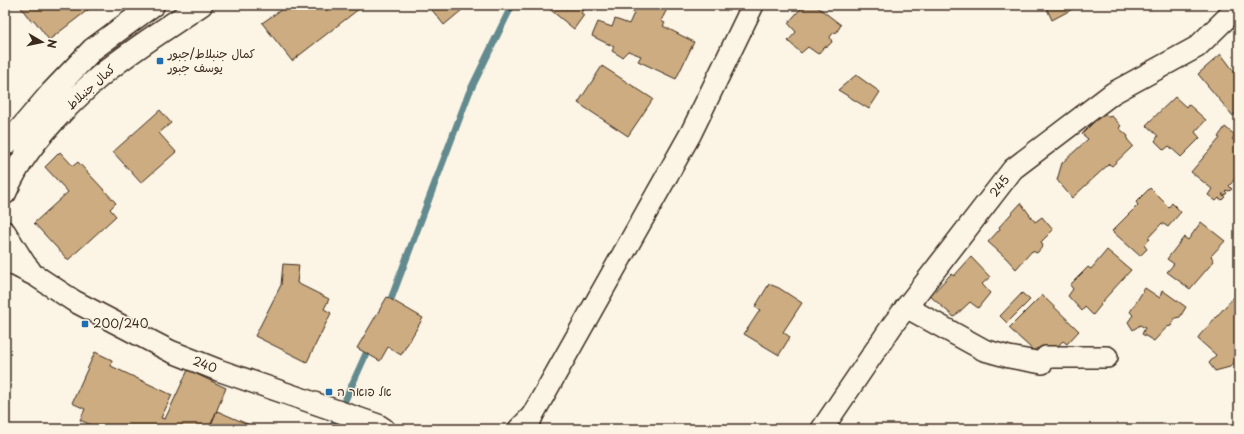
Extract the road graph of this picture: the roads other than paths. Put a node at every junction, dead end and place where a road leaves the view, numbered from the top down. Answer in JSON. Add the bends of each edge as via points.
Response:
{"nodes":[{"id":1,"x":153,"y":5,"type":"edge"},
{"id":2,"x":202,"y":5,"type":"edge"},
{"id":3,"x":753,"y":5,"type":"edge"},
{"id":4,"x":1239,"y":6,"type":"edge"},
{"id":5,"x":5,"y":144,"type":"edge"},
{"id":6,"x":5,"y":193,"type":"edge"},
{"id":7,"x":5,"y":232,"type":"edge"},
{"id":8,"x":5,"y":260,"type":"edge"},
{"id":9,"x":36,"y":276,"type":"junction"},
{"id":10,"x":906,"y":307,"type":"junction"},
{"id":11,"x":1107,"y":357,"type":"dead end"},
{"id":12,"x":526,"y":425,"type":"edge"},
{"id":13,"x":384,"y":429,"type":"edge"},
{"id":14,"x":822,"y":429,"type":"edge"}],
"edges":[{"from":1,"to":5,"type":"main road","name":"كمال جنبلاط","via":[[93,49]]},
{"from":2,"to":6,"type":"main road","name":"كمال جنبلاط","via":[[128,54],[77,97],[31,147]]},
{"from":3,"to":12,"type":"street","via":[[691,133]]},
{"from":4,"to":10,"type":"street","name":"245","via":[[1197,47],[1113,93],[1013,169]]},
{"from":7,"to":9,"type":"street","name":"240","via":[[25,264]]},
{"from":8,"to":9,"type":"street","name":"240"},
{"from":9,"to":13,"type":"street","name":"240","via":[[74,300],[170,351]]},
{"from":10,"to":11,"type":"street","via":[[984,350],[1009,357],[1042,363],[1046,357]]},
{"from":10,"to":14,"type":"street","name":"245"}]}
